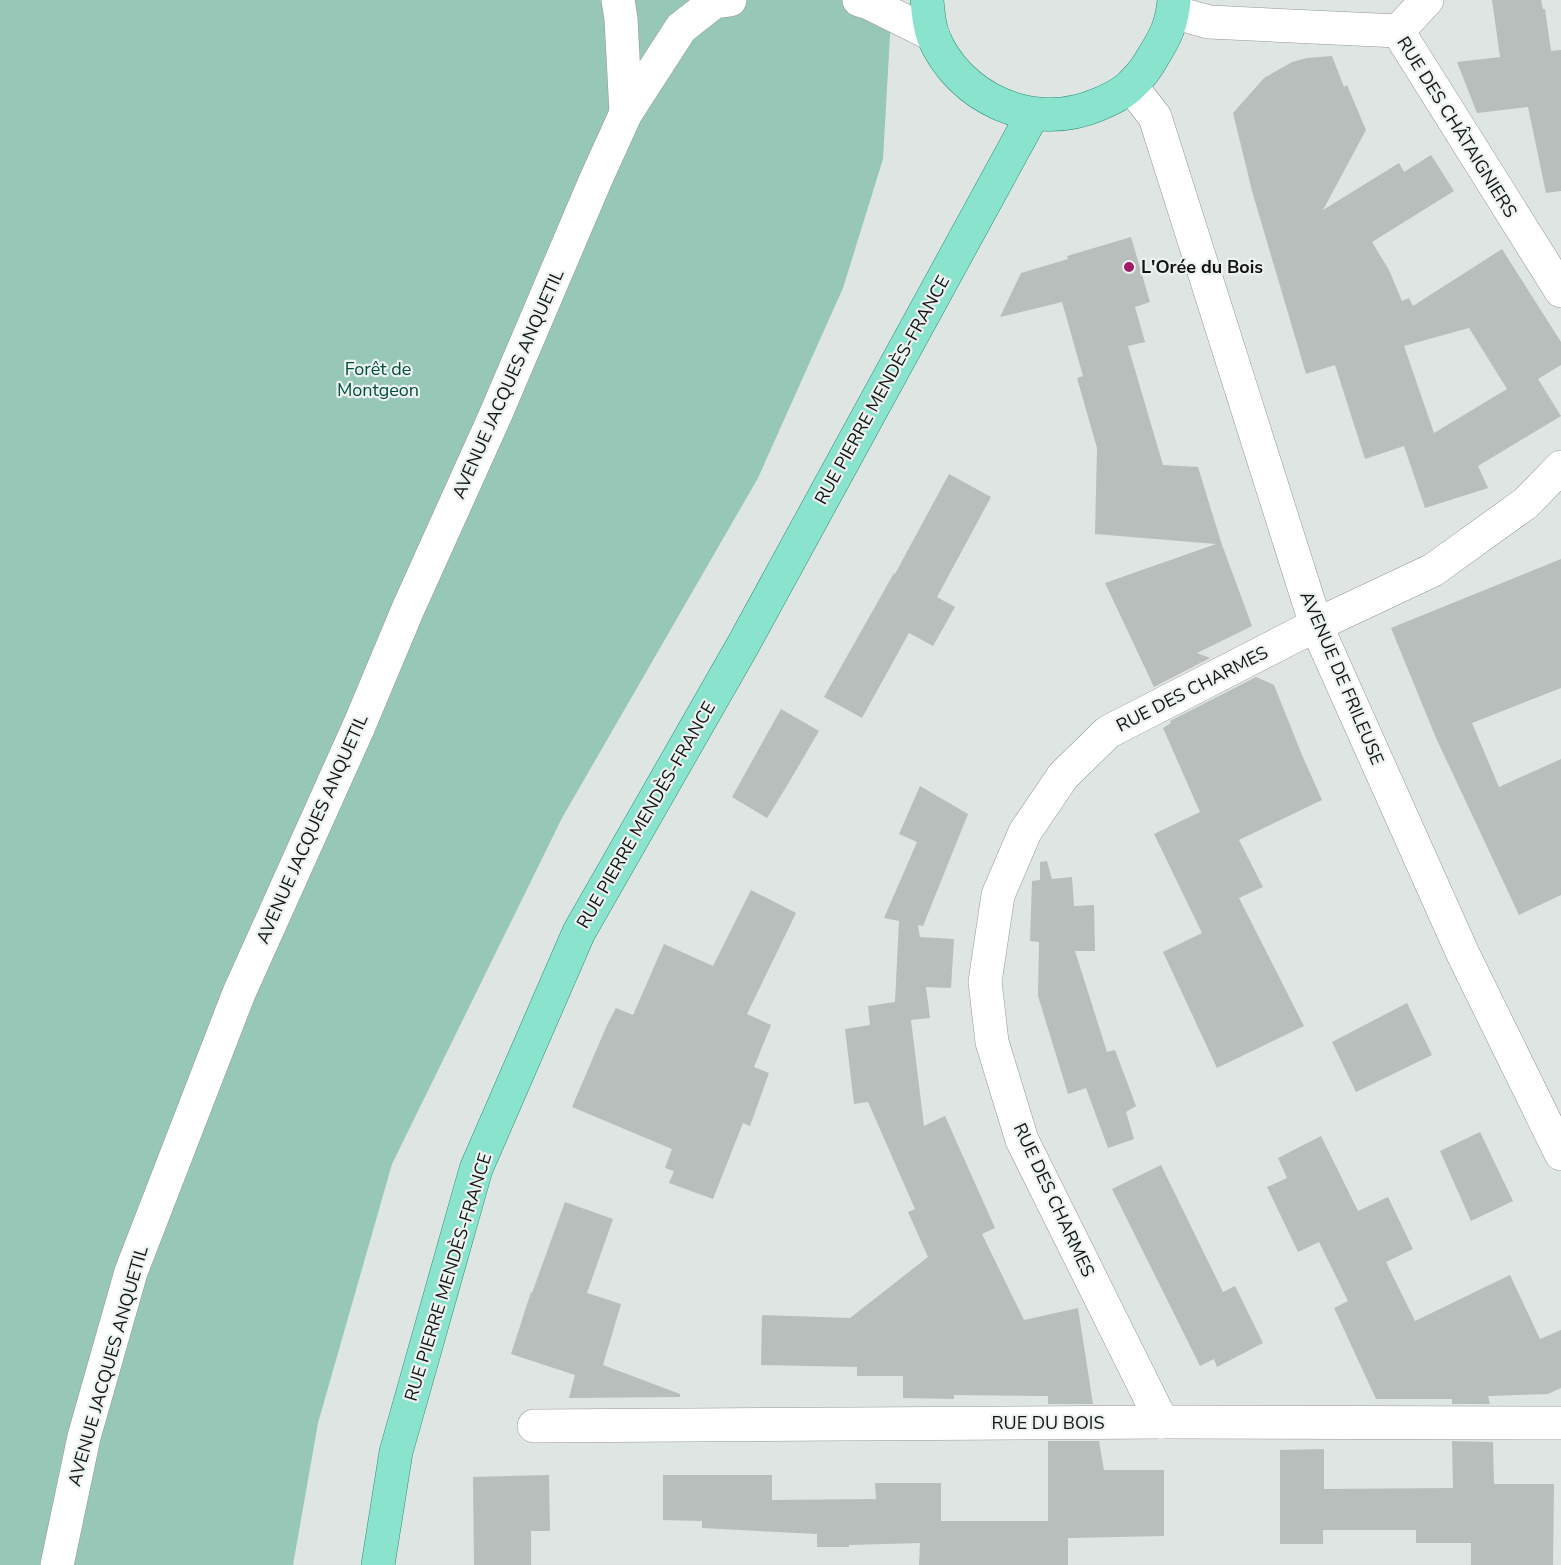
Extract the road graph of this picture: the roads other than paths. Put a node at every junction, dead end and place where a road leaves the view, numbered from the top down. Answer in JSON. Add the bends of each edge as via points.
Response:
{"nodes":[{"id":1,"x":618,"y":0,"type":"edge"},
{"id":2,"x":730,"y":0,"type":"edge"},
{"id":3,"x":859,"y":0,"type":"edge"},
{"id":4,"x":927,"y":0,"type":"edge"},
{"id":5,"x":1427,"y":0,"type":"edge"},
{"id":6,"x":1173,"y":6,"type":"edge"},
{"id":7,"x":1398,"y":31,"type":"junction"},
{"id":8,"x":933,"y":35,"type":"junction"},
{"id":9,"x":1131,"y":86,"type":"junction"},
{"id":10,"x":626,"y":113,"type":"junction"},
{"id":11,"x":1033,"y":114,"type":"junction"},
{"id":12,"x":1561,"y":291,"type":"edge"},
{"id":13,"x":1561,"y":467,"type":"edge"},
{"id":14,"x":1316,"y":625,"type":"junction"},
{"id":15,"x":1561,"y":1154,"type":"edge"},
{"id":16,"x":1162,"y":1422,"type":"junction"},
{"id":17,"x":1561,"y":1423,"type":"edge"},
{"id":18,"x":534,"y":1426,"type":"dead end"},
{"id":19,"x":57,"y":1565,"type":"edge"},
{"id":20,"x":378,"y":1565,"type":"edge"}],
"edges":[{"from":1,"to":10,"type":"street","name":"AVENUE JACQUES ANQUETIL"},
{"from":2,"to":10,"type":"street","name":"AVENUE JACQUES ANQUETIL","via":[[714,2],[681,28]]},
{"from":3,"to":8,"type":"street"},
{"from":4,"to":8,"type":"main road"},
{"from":5,"to":7,"type":"street"},
{"from":6,"to":7,"type":"street","name":"RUE DES CHÂTAIGNIERS","via":[[1209,21]]},
{"from":6,"to":9,"type":"main road","via":[[1166,37]]},
{"from":7,"to":12,"type":"street","name":"RUE DES CHÂTAIGNIERS"},
{"from":8,"to":11,"type":"main road","via":[[960,77],[978,92],[999,104]]},
{"from":9,"to":11,"type":"main road","via":[[1086,109]]},
{"from":9,"to":14,"type":"street","name":"AVENUE DE FRILEUSE","via":[[1155,117]]},
{"from":10,"to":19,"type":"street","name":"AVENUE JACQUES ANQUETIL","via":[[239,993],[131,1272],[84,1437]]},
{"from":11,"to":20,"type":"main road","name":"RUE PIERRE MENDÈS-FRANCE","via":[[743,645],[579,932],[476,1169],[396,1452]]},
{"from":13,"to":14,"type":"street","name":"RUE DES CHARMES","via":[[1526,502],[1433,570]]},
{"from":14,"to":15,"type":"street","name":"AVENUE DE FRILEUSE","via":[[1463,954]]},
{"from":14,"to":16,"type":"street","name":"RUE DES CHARMES","via":[[1108,732],[1063,776],[1025,832],[998,895],[985,982],[992,1042],[1022,1140]]},
{"from":16,"to":17,"type":"street","name":"RUE DU BOIS"},
{"from":16,"to":18,"type":"street","name":"RUE DU BOIS"}]}
